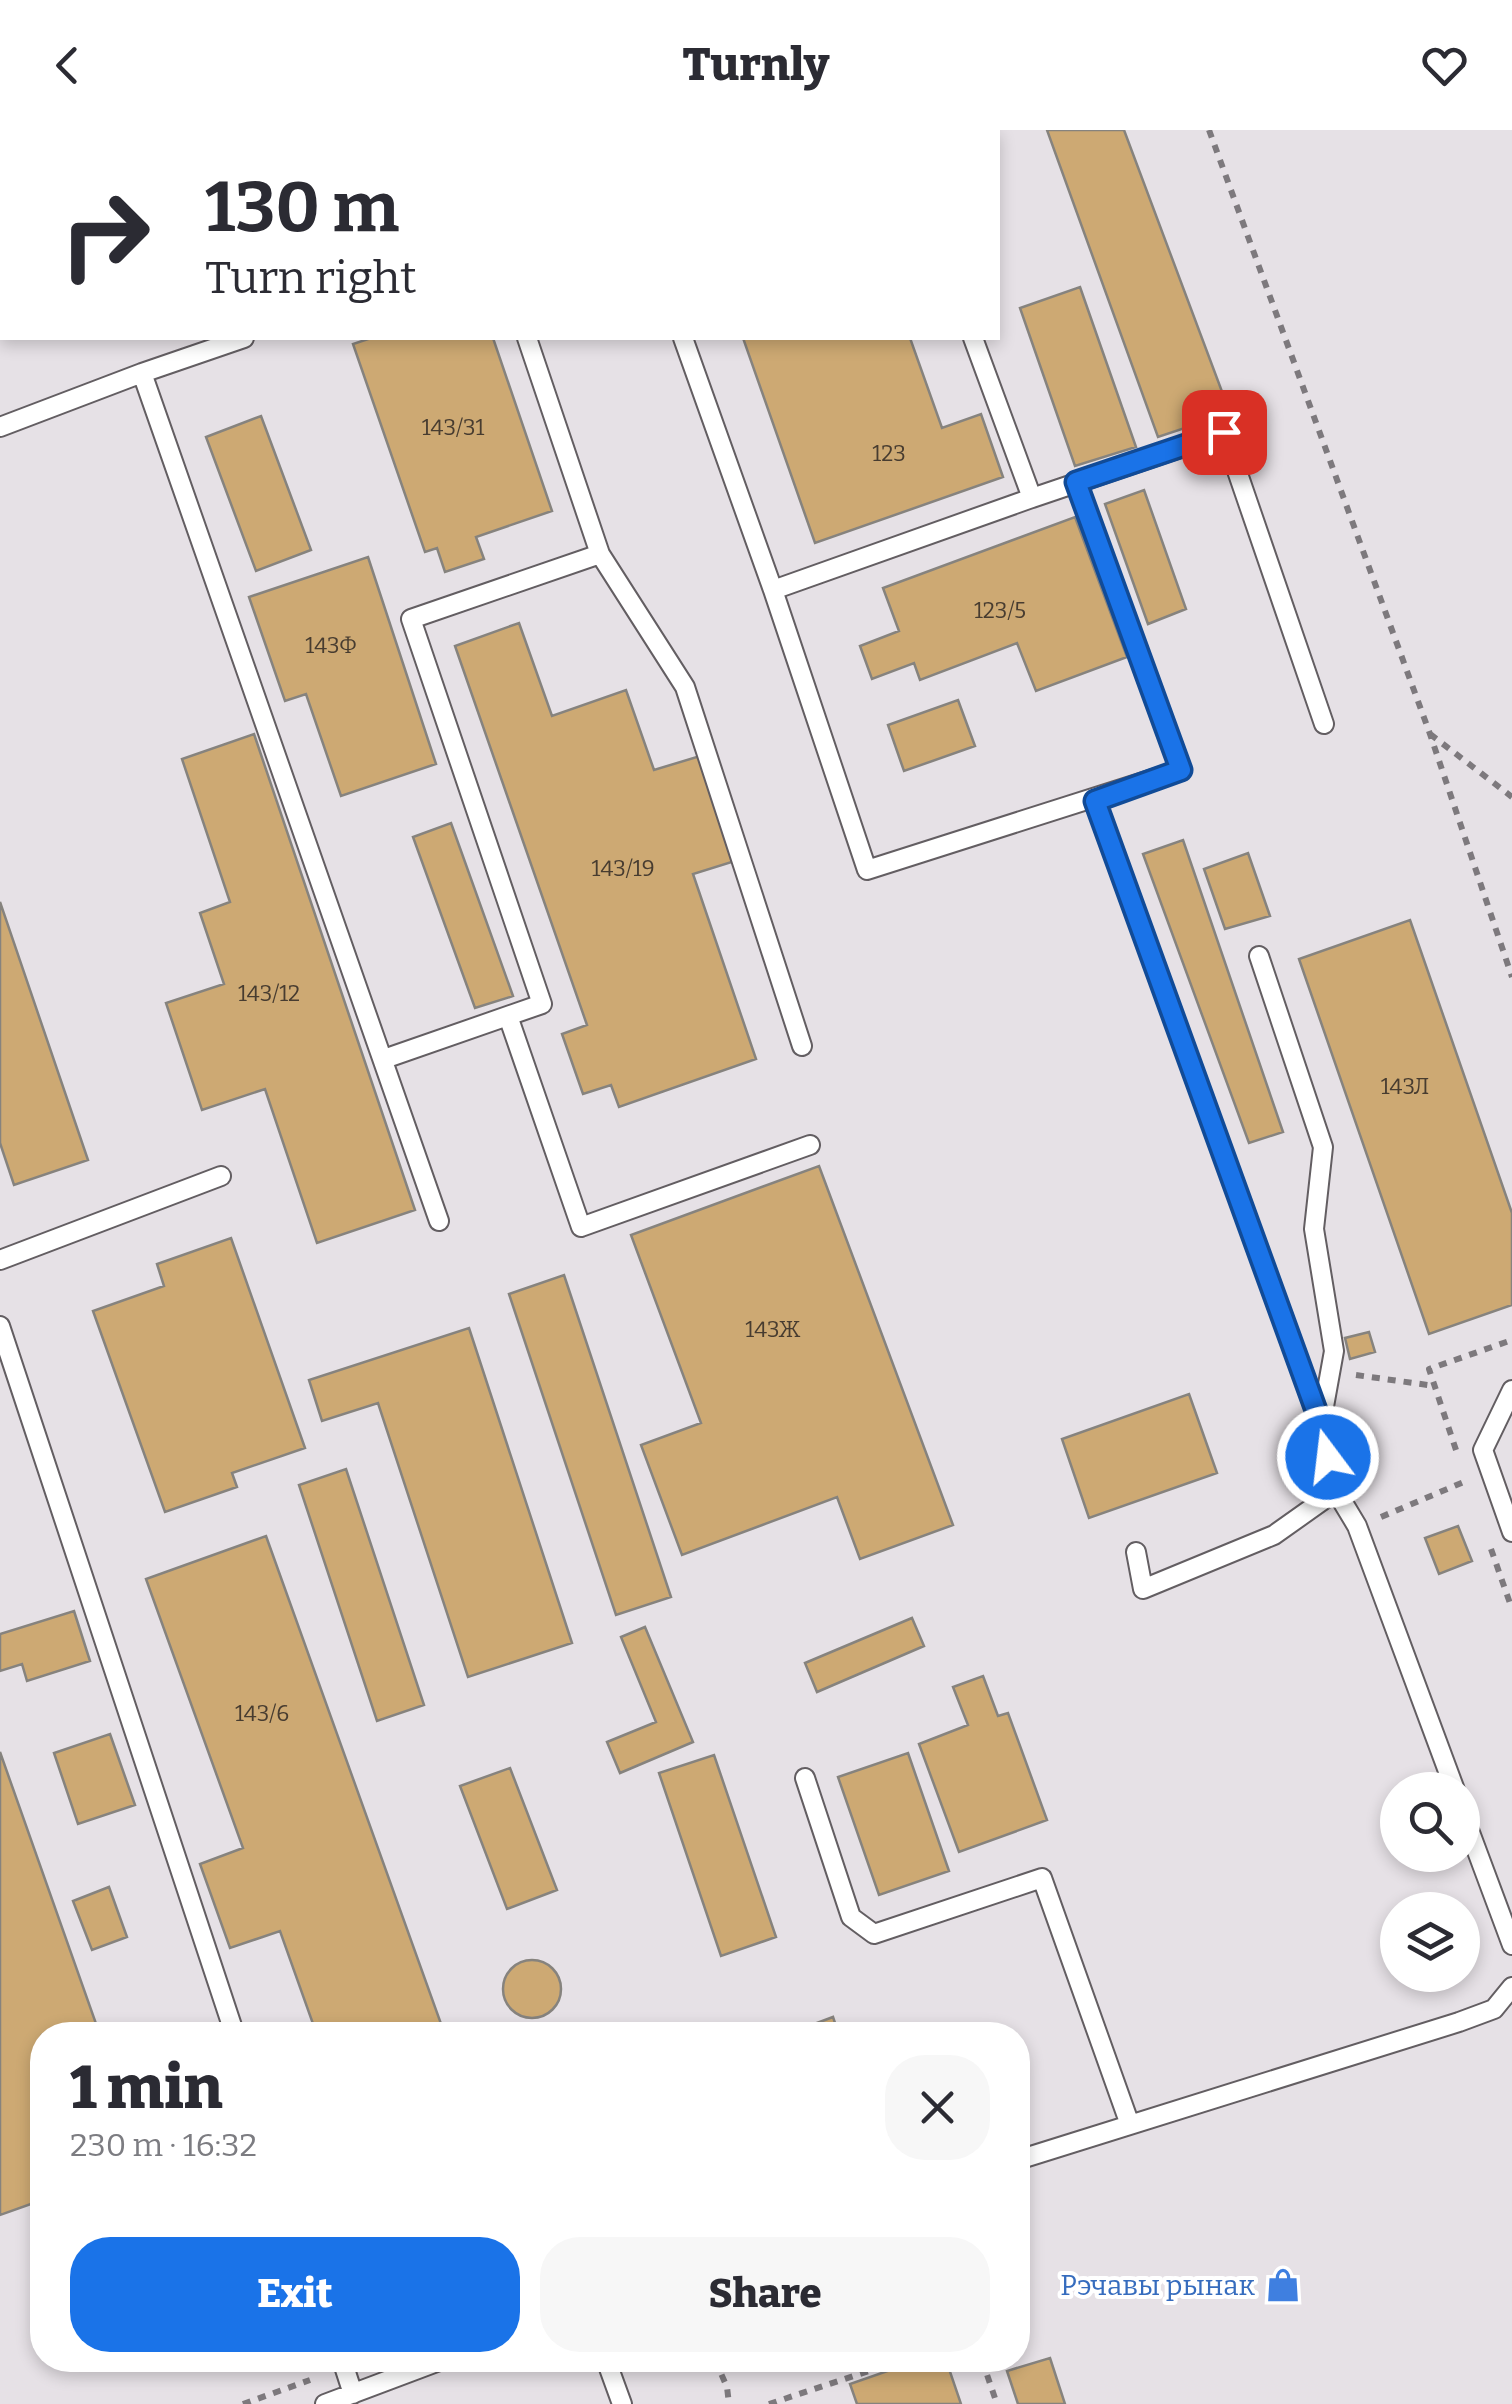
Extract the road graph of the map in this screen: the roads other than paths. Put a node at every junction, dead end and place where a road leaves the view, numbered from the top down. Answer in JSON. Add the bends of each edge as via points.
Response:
{"nodes":[{"id":1,"x":238,"y":340,"type":"edge"},
{"id":2,"x":528,"y":340,"type":"edge"},
{"id":3,"x":684,"y":340,"type":"edge"},
{"id":4,"x":974,"y":340,"type":"edge"},
{"id":5,"x":142,"y":373,"type":"junction"},
{"id":6,"x":0,"y":427,"type":"edge"},
{"id":7,"x":1076,"y":482,"type":"junction"},
{"id":8,"x":1032,"y":498,"type":"junction"},
{"id":9,"x":600,"y":554,"type":"junction"},
{"id":10,"x":773,"y":590,"type":"junction"},
{"id":11,"x":1324,"y":724,"type":"dead end"},
{"id":12,"x":1095,"y":801,"type":"junction"},
{"id":13,"x":1259,"y":956,"type":"dead end"},
{"id":14,"x":508,"y":1016,"type":"junction"},
{"id":15,"x":802,"y":1046,"type":"dead end"},
{"id":16,"x":384,"y":1059,"type":"junction"},
{"id":17,"x":810,"y":1146,"type":"dead end"},
{"id":18,"x":221,"y":1176,"type":"dead end"},
{"id":19,"x":439,"y":1221,"type":"dead end"},
{"id":20,"x":0,"y":1260,"type":"edge"},
{"id":21,"x":0,"y":1326,"type":"edge"},
{"id":22,"x":1512,"y":1390,"type":"edge"},
{"id":23,"x":1321,"y":1424,"type":"junction"},
{"id":24,"x":1336,"y":1491,"type":"junction"},
{"id":25,"x":1512,"y":1532,"type":"edge"},
{"id":26,"x":1136,"y":1552,"type":"dead end"},
{"id":27,"x":1448,"y":1772,"type":"edge"},
{"id":28,"x":805,"y":1778,"type":"dead end"},
{"id":29,"x":1480,"y":1859,"type":"edge"},
{"id":30,"x":1512,"y":1945,"type":"edge"},
{"id":31,"x":1512,"y":1987,"type":"edge"},
{"id":32,"x":231,"y":2022,"type":"edge"},
{"id":33,"x":1129,"y":2122,"type":"junction"},
{"id":34,"x":1030,"y":2156,"type":"edge"},
{"id":35,"x":346,"y":2372,"type":"edge"},
{"id":36,"x":411,"y":2372,"type":"edge"},
{"id":37,"x":610,"y":2372,"type":"edge"},
{"id":38,"x":354,"y":2394,"type":"junction"},
{"id":39,"x":325,"y":2404,"type":"edge"},
{"id":40,"x":622,"y":2404,"type":"edge"}],
"edges":[{"from":1,"to":5,"type":"lane"},
{"from":2,"to":9,"type":"lane"},
{"from":3,"to":10,"type":"lane"},
{"from":4,"to":8,"type":"lane"},
{"from":5,"to":6,"type":"lane"},
{"from":5,"to":16,"type":"lane"},
{"from":7,"to":8,"type":"lane"},
{"from":7,"to":11,"type":"lane","via":[[1224,432]]},
{"from":7,"to":12,"type":"lane","via":[[1181,770]]},
{"from":8,"to":10,"type":"lane"},
{"from":9,"to":14,"type":"lane","via":[[412,618],[542,1004]]},
{"from":9,"to":15,"type":"lane","via":[[685,687]]},
{"from":10,"to":12,"type":"lane","via":[[867,870]]},
{"from":12,"to":23,"type":"lane"},
{"from":13,"to":23,"type":"lane","via":[[1324,1147],[1314,1229],[1334,1351]]},
{"from":14,"to":16,"type":"lane"},
{"from":14,"to":17,"type":"lane","via":[[581,1227]]},
{"from":16,"to":19,"type":"lane"},
{"from":18,"to":20,"type":"lane"},
{"from":21,"to":32,"type":"lane"},
{"from":22,"to":25,"type":"lane","via":[[1482,1450]]},
{"from":23,"to":24,"type":"lane"},
{"from":24,"to":26,"type":"lane","via":[[1274,1534],[1144,1588]]},
{"from":24,"to":27,"type":"lane","via":[[1358,1526]]},
{"from":28,"to":33,"type":"lane","via":[[852,1917],[874,1934],[1042,1878]]},
{"from":29,"to":30,"type":"lane"},
{"from":31,"to":33,"type":"lane","via":[[1494,2009],[1459,2022]]},
{"from":33,"to":34,"type":"lane"},
{"from":35,"to":38,"type":"lane"},
{"from":36,"to":38,"type":"lane"},
{"from":37,"to":40,"type":"lane"},
{"from":38,"to":39,"type":"lane"}]}
